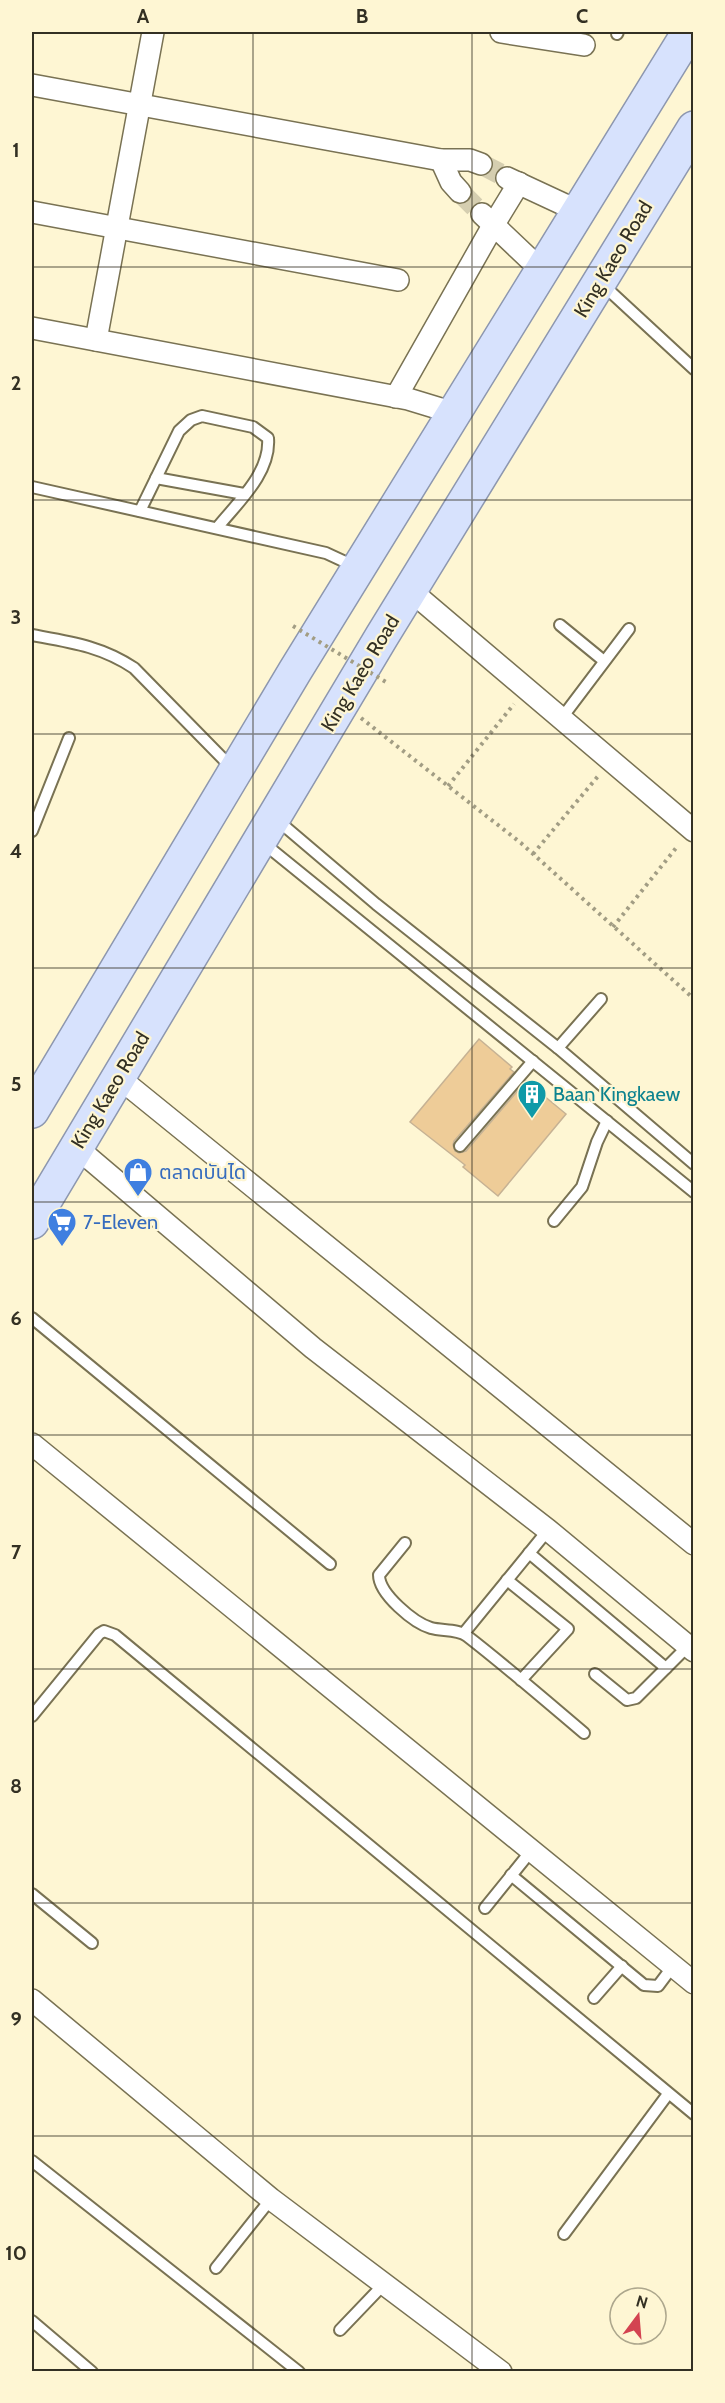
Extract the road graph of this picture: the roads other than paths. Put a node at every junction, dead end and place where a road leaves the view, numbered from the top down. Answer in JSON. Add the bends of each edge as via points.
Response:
{"nodes":[{"id":1,"x":153,"y":32,"type":"edge"},
{"id":2,"x":501,"y":32,"type":"edge"},
{"id":3,"x":689,"y":32,"type":"edge"},
{"id":4,"x":584,"y":45,"type":"dead end"},
{"id":5,"x":32,"y":85,"type":"edge"},
{"id":6,"x":139,"y":106,"type":"junction"},
{"id":7,"x":689,"y":141,"type":"edge"},
{"id":8,"x":441,"y":160,"type":"junction"},
{"id":9,"x":481,"y":164,"type":"tunnel mouth"},
{"id":10,"x":460,"y":192,"type":"tunnel mouth"},
{"id":11,"x":578,"y":211,"type":"junction"},
{"id":12,"x":32,"y":212,"type":"edge"},
{"id":13,"x":488,"y":219,"type":"junction"},
{"id":14,"x":115,"y":228,"type":"junction"},
{"id":15,"x":542,"y":271,"type":"junction"},
{"id":16,"x":398,"y":280,"type":"dead end"},
{"id":17,"x":599,"y":282,"type":"junction"},
{"id":18,"x":32,"y":328,"type":"edge"},
{"id":19,"x":96,"y":340,"type":"junction"},
{"id":20,"x":693,"y":369,"type":"edge"},
{"id":21,"x":396,"y":397,"type":"junction"},
{"id":22,"x":454,"y":413,"type":"junction"},
{"id":23,"x":156,"y":478,"type":"junction"},
{"id":24,"x":32,"y":488,"type":"edge"},
{"id":25,"x":244,"y":494,"type":"junction"},
{"id":26,"x":140,"y":512,"type":"junction"},
{"id":27,"x":217,"y":528,"type":"junction"},
{"id":28,"x":358,"y":568,"type":"junction"},
{"id":29,"x":411,"y":591,"type":"junction"},
{"id":30,"x":561,"y":625,"type":"dead end"},
{"id":31,"x":629,"y":629,"type":"dead end"},
{"id":32,"x":32,"y":635,"type":"edge"},
{"id":33,"x":604,"y":661,"type":"junction"},
{"id":34,"x":560,"y":720,"type":"junction"},
{"id":35,"x":69,"y":738,"type":"dead end"},
{"id":36,"x":235,"y":771,"type":"junction"},
{"id":37,"x":266,"y":829,"type":"junction"},
{"id":38,"x":32,"y":831,"type":"edge"},
{"id":39,"x":693,"y":831,"type":"edge"},
{"id":40,"x":601,"y":999,"type":"dead end"},
{"id":41,"x":558,"y":1048,"type":"junction"},
{"id":42,"x":533,"y":1061,"type":"junction"},
{"id":43,"x":118,"y":1077,"type":"junction"},
{"id":44,"x":32,"y":1112,"type":"edge"},
{"id":45,"x":607,"y":1122,"type":"junction"},
{"id":46,"x":460,"y":1146,"type":"dead end"},
{"id":47,"x":76,"y":1147,"type":"junction"},
{"id":48,"x":693,"y":1164,"type":"edge"},
{"id":49,"x":693,"y":1192,"type":"edge"},
{"id":50,"x":554,"y":1221,"type":"dead end"},
{"id":51,"x":32,"y":1222,"type":"edge"},
{"id":52,"x":32,"y":1318,"type":"edge"},
{"id":53,"x":32,"y":1444,"type":"edge"},
{"id":54,"x":548,"y":1530,"type":"junction"},
{"id":55,"x":405,"y":1543,"type":"dead end"},
{"id":56,"x":693,"y":1544,"type":"edge"},
{"id":57,"x":529,"y":1553,"type":"junction"},
{"id":58,"x":330,"y":1564,"type":"dead end"},
{"id":59,"x":507,"y":1580,"type":"junction"},
{"id":60,"x":464,"y":1633,"type":"junction"},
{"id":61,"x":691,"y":1649,"type":"edge"},
{"id":62,"x":666,"y":1668,"type":"junction"},
{"id":63,"x":595,"y":1674,"type":"dead end"},
{"id":64,"x":521,"y":1680,"type":"junction"},
{"id":65,"x":35,"y":1703,"type":"edge"},
{"id":66,"x":32,"y":1716,"type":"edge"},
{"id":67,"x":584,"y":1732,"type":"dead end"},
{"id":68,"x":531,"y":1851,"type":"junction"},
{"id":69,"x":511,"y":1875,"type":"junction"},
{"id":70,"x":32,"y":1894,"type":"edge"},
{"id":71,"x":485,"y":1908,"type":"dead end"},
{"id":72,"x":92,"y":1943,"type":"dead end"},
{"id":73,"x":622,"y":1966,"type":"junction"},
{"id":74,"x":674,"y":1966,"type":"junction"},
{"id":75,"x":693,"y":1983,"type":"edge"},
{"id":76,"x":594,"y":1998,"type":"dead end"},
{"id":77,"x":32,"y":2001,"type":"edge"},
{"id":78,"x":668,"y":2094,"type":"junction"},
{"id":79,"x":693,"y":2114,"type":"edge"},
{"id":80,"x":32,"y":2161,"type":"edge"},
{"id":81,"x":271,"y":2199,"type":"junction"},
{"id":82,"x":564,"y":2234,"type":"dead end"},
{"id":83,"x":216,"y":2268,"type":"dead end"},
{"id":84,"x":385,"y":2283,"type":"junction"},
{"id":85,"x":32,"y":2321,"type":"edge"},
{"id":86,"x":340,"y":2330,"type":"dead end"},
{"id":87,"x":92,"y":2372,"type":"edge"},
{"id":88,"x":299,"y":2372,"type":"edge"},
{"id":89,"x":501,"y":2372,"type":"edge"}],
"edges":[{"from":1,"to":6,"type":"street"},
{"from":2,"to":4,"type":"street"},
{"from":3,"to":11,"type":"main road"},
{"from":5,"to":6,"type":"street"},
{"from":6,"to":8,"type":"street"},
{"from":6,"to":14,"type":"street"},
{"from":7,"to":17,"type":"main road","name":"King Kaeo Road"},
{"from":8,"to":9,"type":"street"},
{"from":8,"to":10,"type":"street"},
{"from":11,"to":13,"type":"street","via":[[513,180]]},
{"from":11,"to":15,"type":"main road"},
{"from":12,"to":14,"type":"street"},
{"from":13,"to":15,"type":"street"},
{"from":13,"to":21,"type":"street"},
{"from":14,"to":16,"type":"street"},
{"from":14,"to":19,"type":"street"},
{"from":15,"to":22,"type":"main road"},
{"from":17,"to":20,"type":"lane"},
{"from":17,"to":29,"type":"main road","name":"King Kaeo Road"},
{"from":18,"to":19,"type":"street"},
{"from":19,"to":21,"type":"street"},
{"from":21,"to":22,"type":"street"},
{"from":22,"to":28,"type":"main road"},
{"from":23,"to":25,"type":"lane"},
{"from":23,"to":25,"type":"lane","via":[[179,431],[202,416],[253,427],[268,438],[263,468]]},
{"from":23,"to":26,"type":"lane"},
{"from":24,"to":26,"type":"lane"},
{"from":25,"to":27,"type":"lane"},
{"from":26,"to":27,"type":"lane"},
{"from":27,"to":28,"type":"lane","via":[[326,553]]},
{"from":28,"to":36,"type":"main road"},
{"from":29,"to":34,"type":"street"},
{"from":29,"to":37,"type":"main road","name":"King Kaeo Road"},
{"from":30,"to":33,"type":"lane"},
{"from":31,"to":33,"type":"lane"},
{"from":32,"to":36,"type":"lane","via":[[95,647],[115,655],[134,668]]},
{"from":33,"to":34,"type":"lane"},
{"from":34,"to":39,"type":"street"},
{"from":35,"to":38,"type":"lane"},
{"from":36,"to":44,"type":"main road"},
{"from":37,"to":41,"type":"lane","via":[[376,904]]},
{"from":37,"to":42,"type":"lane"},
{"from":37,"to":43,"type":"main road","name":"King Kaeo Road"},
{"from":40,"to":41,"type":"lane"},
{"from":41,"to":48,"type":"lane"},
{"from":42,"to":45,"type":"lane"},
{"from":42,"to":46,"type":"lane"},
{"from":43,"to":47,"type":"main road","name":"King Kaeo Road"},
{"from":43,"to":56,"type":"street"},
{"from":45,"to":49,"type":"lane"},
{"from":45,"to":50,"type":"lane","via":[[582,1187]]},
{"from":47,"to":51,"type":"main road","name":"King Kaeo Road"},
{"from":47,"to":54,"type":"street","via":[[313,1348]]},
{"from":52,"to":58,"type":"lane"},
{"from":53,"to":68,"type":"street"},
{"from":54,"to":57,"type":"lane"},
{"from":54,"to":61,"type":"street"},
{"from":55,"to":60,"type":"lane","via":[[379,1575],[386,1594],[419,1623]]},
{"from":57,"to":59,"type":"lane"},
{"from":57,"to":62,"type":"lane"},
{"from":59,"to":60,"type":"lane"},
{"from":59,"to":64,"type":"lane","via":[[568,1629]]},
{"from":60,"to":64,"type":"lane"},
{"from":61,"to":62,"type":"lane"},
{"from":62,"to":63,"type":"lane","via":[[636,1698],[627,1700]]},
{"from":64,"to":67,"type":"lane"},
{"from":65,"to":66,"type":"lane"},
{"from":65,"to":78,"type":"lane","via":[[99,1634],[110,1631]]},
{"from":68,"to":69,"type":"lane"},
{"from":68,"to":74,"type":"street"},
{"from":69,"to":71,"type":"lane"},
{"from":69,"to":73,"type":"lane"},
{"from":70,"to":72,"type":"lane"},
{"from":73,"to":74,"type":"lane","via":[[651,1987],[658,1986]]},
{"from":73,"to":76,"type":"lane"},
{"from":74,"to":75,"type":"street"},
{"from":77,"to":81,"type":"street"},
{"from":78,"to":79,"type":"lane"},
{"from":78,"to":82,"type":"lane"},
{"from":80,"to":88,"type":"lane"},
{"from":81,"to":83,"type":"lane"},
{"from":81,"to":84,"type":"street"},
{"from":84,"to":86,"type":"lane"},
{"from":84,"to":89,"type":"street"},
{"from":85,"to":87,"type":"lane"}]}
